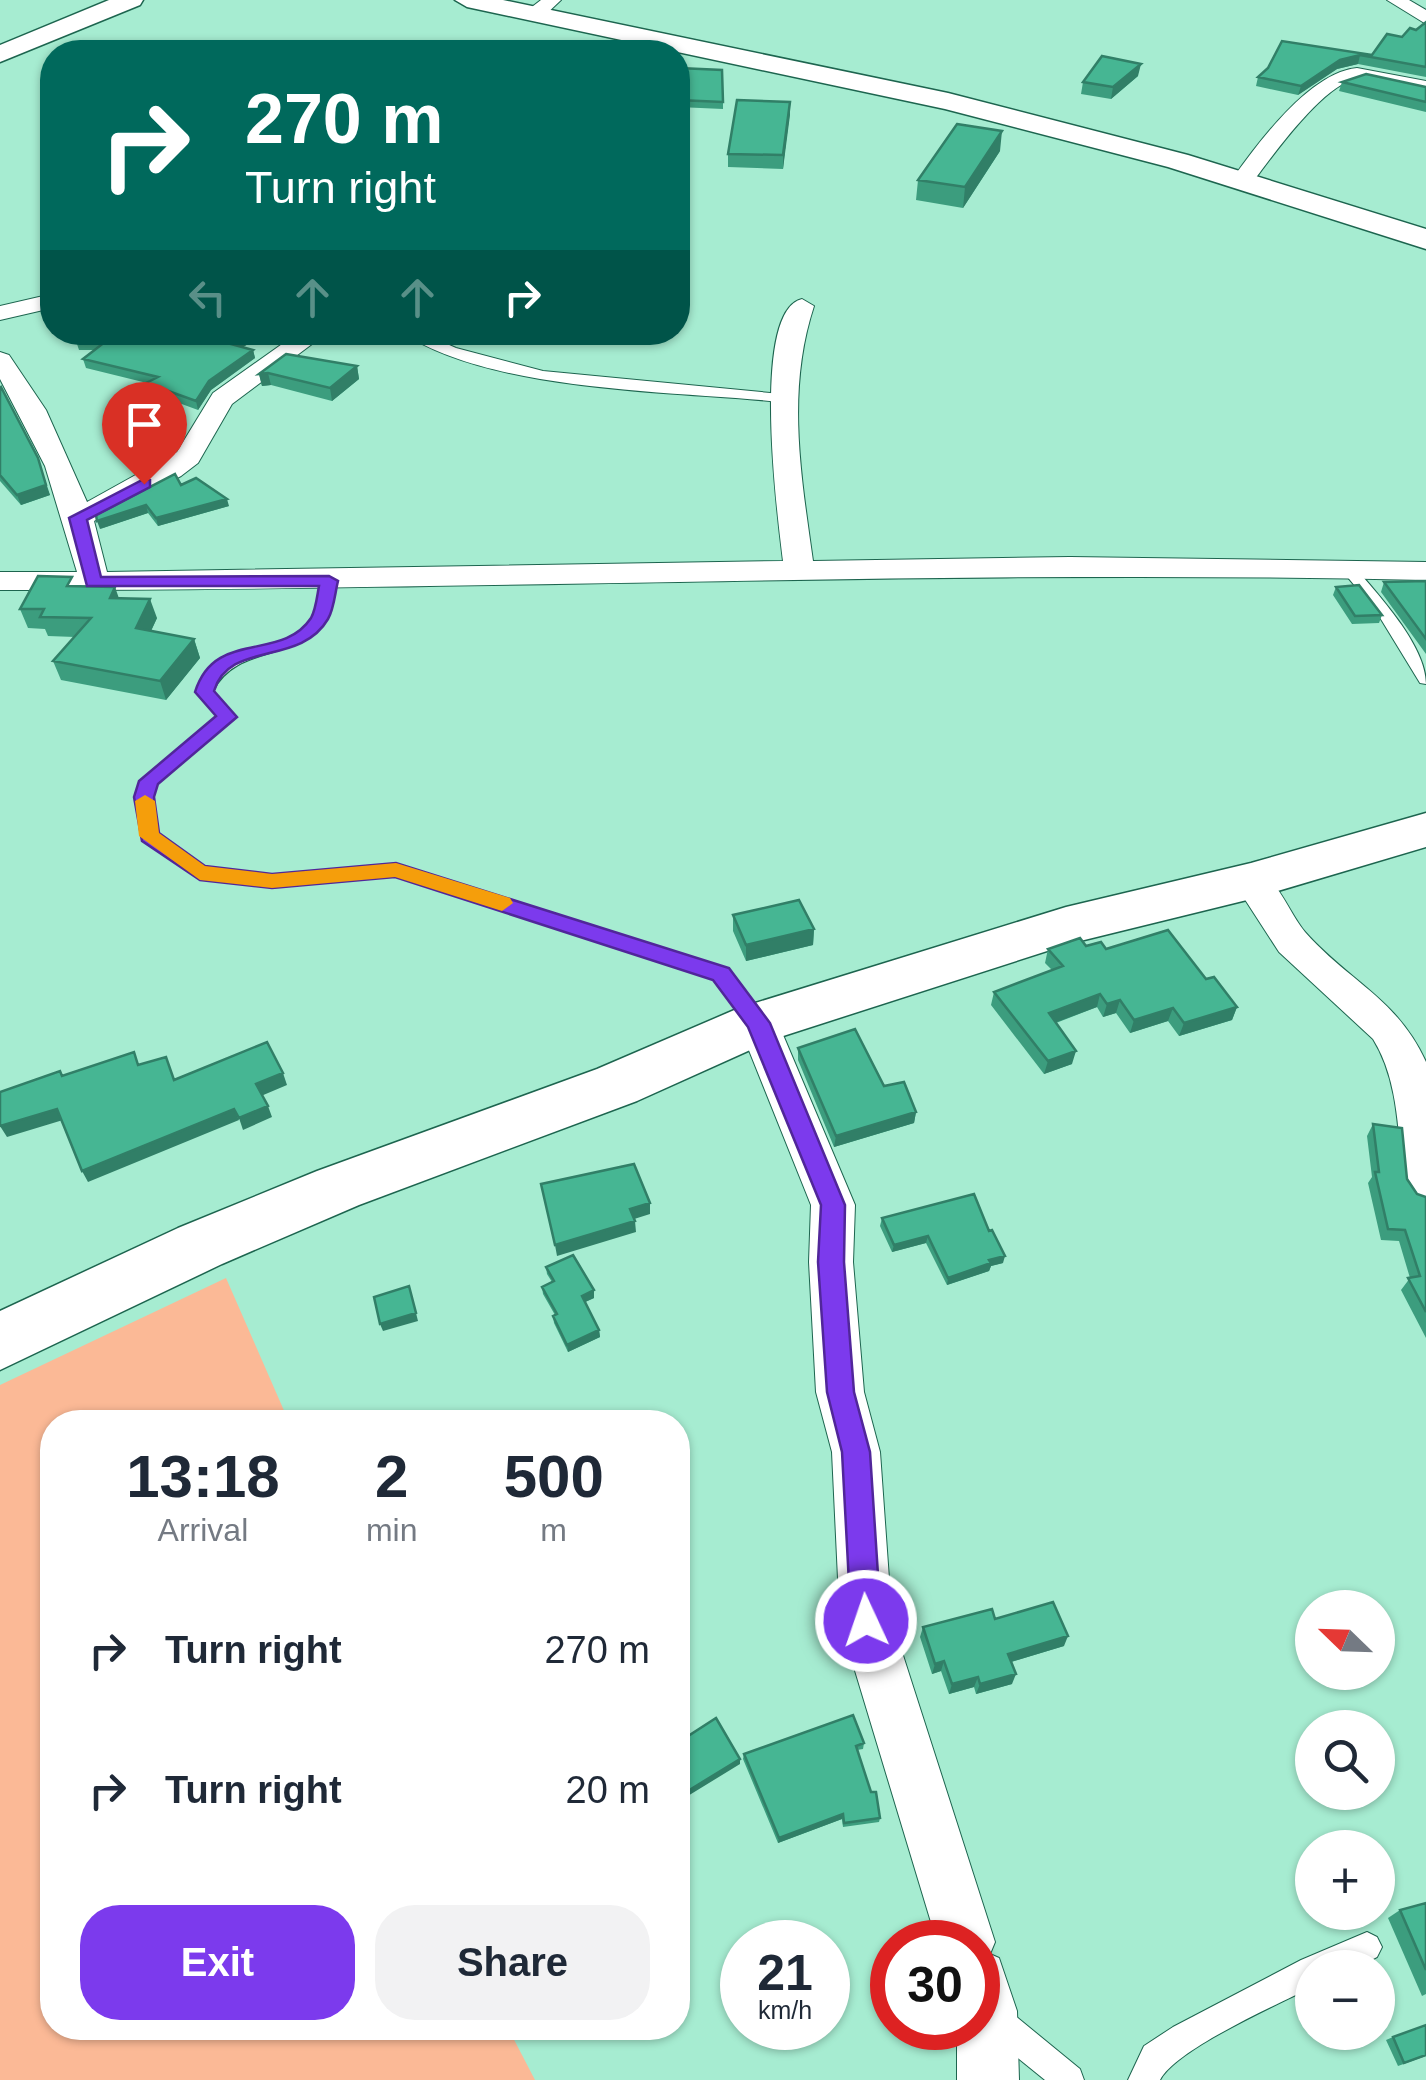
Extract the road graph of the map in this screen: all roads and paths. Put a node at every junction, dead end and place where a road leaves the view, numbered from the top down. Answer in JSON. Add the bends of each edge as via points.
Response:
{"nodes":[{"id":1,"x":131,"y":0,"type":"edge"},
{"id":2,"x":467,"y":0,"type":"edge"},
{"id":3,"x":1396,"y":0,"type":"edge"},
{"id":4,"x":544,"y":7,"type":"edge"},
{"id":5,"x":1426,"y":18,"type":"edge"},
{"id":6,"x":686,"y":40,"type":"edge"},
{"id":7,"x":690,"y":41,"type":"edge"},
{"id":8,"x":0,"y":54,"type":"edge"},
{"id":9,"x":1426,"y":87,"type":"edge"},
{"id":10,"x":1242,"y":181,"type":"junction"},
{"id":11,"x":1426,"y":239,"type":"edge"},
{"id":12,"x":40,"y":304,"type":"edge"},
{"id":13,"x":802,"y":306,"type":"dead end"},
{"id":14,"x":0,"y":313,"type":"edge"},
{"id":15,"x":297,"y":345,"type":"edge"},
{"id":16,"x":441,"y":345,"type":"edge"},
{"id":17,"x":0,"y":360,"type":"edge"},
{"id":18,"x":781,"y":398,"type":"junction"},
{"id":19,"x":78,"y":518,"type":"junction"},
{"id":20,"x":1348,"y":568,"type":"junction"},
{"id":21,"x":799,"y":569,"type":"junction"},
{"id":22,"x":1426,"y":571,"type":"edge"},
{"id":23,"x":329,"y":581,"type":"junction"},
{"id":24,"x":0,"y":582,"type":"edge"},
{"id":25,"x":94,"y":582,"type":"junction"},
{"id":26,"x":1426,"y":679,"type":"edge"},
{"id":27,"x":1426,"y":830,"type":"edge"},
{"id":28,"x":1251,"y":881,"type":"junction"},
{"id":29,"x":758,"y":1023,"type":"junction"},
{"id":30,"x":1426,"y":1189,"type":"edge"},
{"id":31,"x":0,"y":1342,"type":"edge"},
{"id":32,"x":959,"y":1920,"type":"edge"},
{"id":33,"x":1367,"y":1947,"type":"dead end"},
{"id":34,"x":1360,"y":1950,"type":"edge"},
{"id":35,"x":1295,"y":1980,"type":"edge"},
{"id":36,"x":1000,"y":2013,"type":"edge"},
{"id":37,"x":986,"y":2050,"type":"edge"},
{"id":38,"x":988,"y":2080,"type":"edge"},
{"id":39,"x":1069,"y":2080,"type":"edge"},
{"id":40,"x":1143,"y":2080,"type":"edge"}],
"edges":[{"from":1,"to":8,"type":"street"},
{"from":2,"to":4,"type":"street"},
{"from":3,"to":5,"type":"street"},
{"from":4,"to":6,"type":"street"},
{"from":7,"to":10,"type":"street"},
{"from":9,"to":10,"type":"street","via":[[1360,75],[1337,78],[1268,145]]},
{"from":10,"to":11,"type":"street"},
{"from":12,"to":14,"type":"street"},
{"from":13,"to":18,"type":"street","via":[[789,337]]},
{"from":15,"to":19,"type":"street","via":[[222,399],[180,464]]},
{"from":16,"to":18,"type":"lane","via":[[573,380]]},
{"from":17,"to":19,"type":"street","via":[[40,428]]},
{"from":18,"to":21,"type":"street"},
{"from":19,"to":25,"type":"street"},
{"from":20,"to":21,"type":"street"},
{"from":20,"to":22,"type":"street"},
{"from":20,"to":26,"type":"lane"},
{"from":21,"to":23,"type":"street"},
{"from":23,"to":25,"type":"street"},
{"from":23,"to":29,"type":"lane","via":[[320,618],[304,635],[286,646],[245,653],[209,676],[204,692],[228,717],[149,781],[149,836],[200,872],[272,881],[396,870],[721,974]]},
{"from":24,"to":25,"type":"street"},
{"from":27,"to":28,"type":"street"},
{"from":28,"to":29,"type":"street","via":[[1066,926]]},
{"from":28,"to":30,"type":"street","via":[[1292,942],[1387,1028],[1399,1047],[1410,1072]]},
{"from":29,"to":31,"type":"street","via":[[617,1085],[321,1195]]},
{"from":29,"to":32,"type":"street","via":[[833,1205],[839,1374],[856,1452],[866,1621]]},
{"from":33,"to":34,"type":"lane"},
{"from":35,"to":40,"type":"lane","via":[[1184,2038],[1155,2058]]},
{"from":36,"to":39,"type":"lane"},
{"from":37,"to":38,"type":"street"}]}
